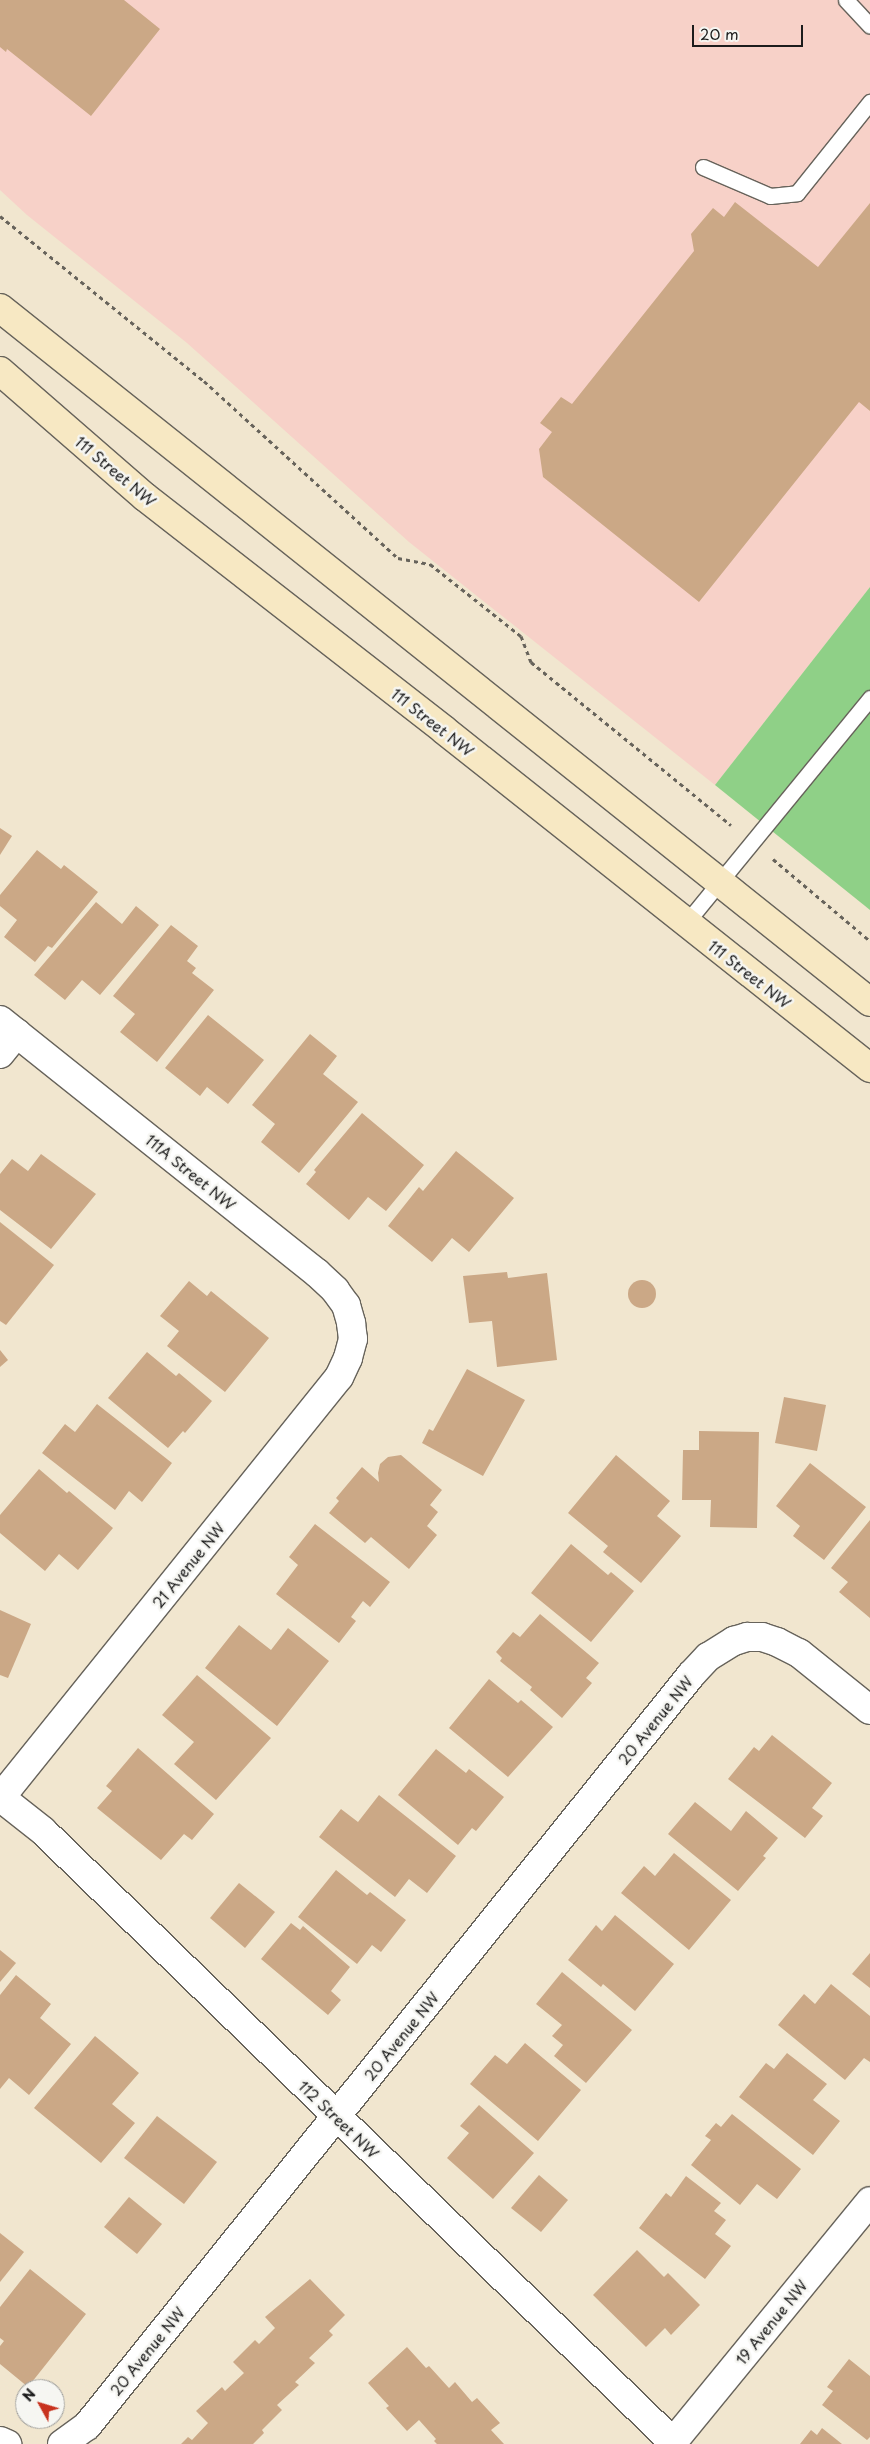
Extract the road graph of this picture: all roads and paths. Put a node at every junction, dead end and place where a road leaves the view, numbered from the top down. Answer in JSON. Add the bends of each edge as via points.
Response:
{"nodes":[{"id":1,"x":846,"y":0,"type":"edge"},
{"id":2,"x":870,"y":26,"type":"edge"},
{"id":3,"x":870,"y":102,"type":"edge"},
{"id":4,"x":703,"y":167,"type":"dead end"},
{"id":5,"x":0,"y":216,"type":"edge"},
{"id":6,"x":0,"y":308,"type":"edge"},
{"id":7,"x":0,"y":371,"type":"edge"},
{"id":8,"x":870,"y":698,"type":"edge"},
{"id":9,"x":752,"y":842,"type":"junction"},
{"id":10,"x":720,"y":882,"type":"junction"},
{"id":11,"x":686,"y":923,"type":"junction"},
{"id":12,"x":870,"y":941,"type":"edge"},
{"id":13,"x":870,"y":1002,"type":"edge"},
{"id":14,"x":9,"y":1026,"type":"edge"},
{"id":15,"x":0,"y":1054,"type":"edge"},
{"id":16,"x":870,"y":1068,"type":"edge"},
{"id":17,"x":351,"y":1322,"type":"joint"},
{"id":18,"x":870,"y":1710,"type":"edge"},
{"id":19,"x":0,"y":1797,"type":"edge"},
{"id":20,"x":336,"y":2117,"type":"junction"},
{"id":21,"x":870,"y":2201,"type":"edge"},
{"id":22,"x":0,"y":2440,"type":"edge"},
{"id":23,"x":673,"y":2443,"type":"edge"},
{"id":24,"x":7,"y":2444,"type":"edge"},
{"id":25,"x":62,"y":2444,"type":"edge"}],
"edges":[{"from":1,"to":2,"type":"lane"},
{"from":3,"to":4,"type":"lane","via":[[797,193],[770,196]]},
{"from":5,"to":9,"type":"path","via":[[204,381],[398,558],[430,564],[521,636],[531,662]]},
{"from":6,"to":10,"type":"main road"},
{"from":7,"to":11,"type":"main road","name":"111 Street NW","via":[[145,497]]},
{"from":8,"to":9,"type":"lane"},
{"from":9,"to":10,"type":"lane"},
{"from":9,"to":12,"type":"path"},
{"from":10,"to":11,"type":"lane"},
{"from":10,"to":13,"type":"main road"},
{"from":11,"to":16,"type":"main road","name":"111 Street NW"},
{"from":14,"to":15,"type":"street","name":"111A Street NW"},
{"from":14,"to":17,"type":"street","name":"111A Street NW","via":[[317,1273],[346,1305]]},
{"from":17,"to":19,"type":"street","name":"21 Avenue NW","via":[[352,1339],[339,1377]]},
{"from":18,"to":20,"type":"street","name":"20 Avenue NW","via":[[799,1653],[762,1637],[747,1637],[721,1647],[691,1675]]},
{"from":19,"to":20,"type":"street","name":"112 Street NW","via":[[43,1831]]},
{"from":20,"to":23,"type":"street","name":"112 Street NW"},
{"from":20,"to":25,"type":"street","name":"20 Avenue NW","via":[[87,2426]]},
{"from":21,"to":23,"type":"street","name":"19 Avenue NW"},
{"from":22,"to":24,"type":"street"}]}
